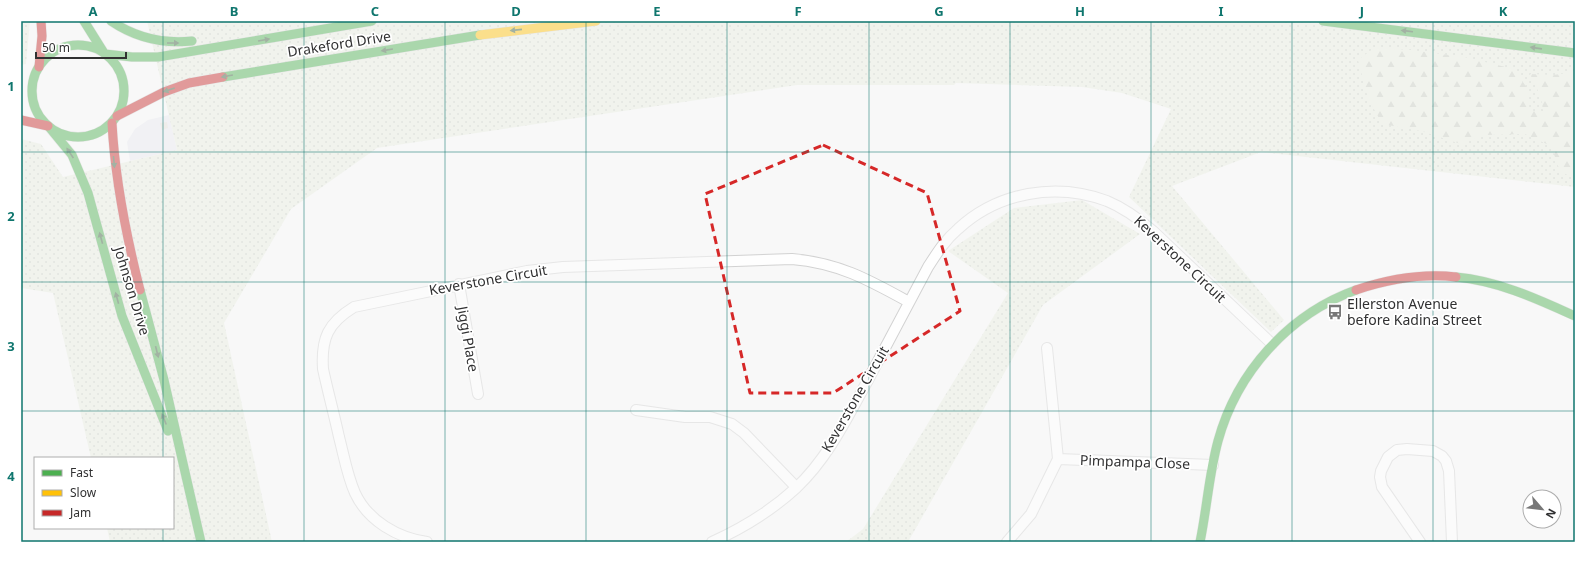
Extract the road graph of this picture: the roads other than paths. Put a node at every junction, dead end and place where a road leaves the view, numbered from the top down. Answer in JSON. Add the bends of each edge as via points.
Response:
{"nodes":[{"id":1,"x":41,"y":21,"type":"edge"},
{"id":2,"x":84,"y":21,"type":"edge"},
{"id":3,"x":111,"y":21,"type":"edge"},
{"id":4,"x":372,"y":21,"type":"edge"},
{"id":5,"x":596,"y":21,"type":"edge"},
{"id":6,"x":1323,"y":21,"type":"edge"},
{"id":7,"x":225,"y":46,"type":"junction"},
{"id":8,"x":1575,"y":53,"type":"edge"},
{"id":9,"x":104,"y":54,"type":"junction"},
{"id":10,"x":38,"y":68,"type":"junction"},
{"id":11,"x":26,"y":76,"type":"dead end"},
{"id":12,"x":114,"y":119,"type":"junction"},
{"id":13,"x":21,"y":120,"type":"edge"},
{"id":14,"x":48,"y":126,"type":"junction"},
{"id":15,"x":459,"y":284,"type":"junction"},
{"id":16,"x":909,"y":302,"type":"junction"},
{"id":17,"x":1575,"y":316,"type":"edge"},
{"id":18,"x":1272,"y":344,"type":"junction"},
{"id":19,"x":1047,"y":348,"type":"dead end"},
{"id":20,"x":478,"y":394,"type":"dead end"},
{"id":21,"x":636,"y":410,"type":"dead end"},
{"id":22,"x":1058,"y":459,"type":"junction"},
{"id":23,"x":1213,"y":466,"type":"junction"},
{"id":24,"x":183,"y":468,"type":"junction"},
{"id":25,"x":796,"y":487,"type":"junction"},
{"id":26,"x":201,"y":542,"type":"edge"},
{"id":27,"x":427,"y":542,"type":"edge"},
{"id":28,"x":712,"y":542,"type":"edge"},
{"id":29,"x":1007,"y":542,"type":"edge"},
{"id":30,"x":1200,"y":542,"type":"edge"},
{"id":31,"x":1420,"y":542,"type":"edge"},
{"id":32,"x":1452,"y":542,"type":"edge"}],
"edges":[{"from":1,"to":10,"type":"main road"},
{"from":2,"to":9,"type":"main road"},
{"from":3,"to":7,"type":"main road","one_way":true,"via":[[146,39],[177,43],[206,39]]},
{"from":7,"to":4,"type":"main road","name":"Drakeford Drive","one_way":true},
{"from":5,"to":12,"type":"main road","name":"Drakeford Drive","one_way":true,"via":[[506,31],[190,83],[164,92]]},
{"from":8,"to":6,"type":"main road","one_way":true},
{"from":7,"to":9,"type":"main road","name":"Drakeford Drive","via":[[158,57]]},
{"from":9,"to":10,"type":"main road","via":[[80,45],[68,46],[47,57]]},
{"from":9,"to":12,"type":"main road","via":[[116,65],[122,79],[124,94]]},
{"from":10,"to":11,"type":"main road"},
{"from":10,"to":14,"type":"main road","via":[[33,81],[34,106]]},
{"from":12,"to":14,"type":"main road","via":[[92,135],[77,137],[62,134]]},
{"from":12,"to":24,"type":"main road","name":"Johnson Drive","one_way":true,"via":[[114,166],[121,210],[168,395]]},
{"from":13,"to":14,"type":"main road"},
{"from":24,"to":14,"type":"main road","name":"Johnson Drive","one_way":true,"via":[[122,316],[88,193],[72,155]]},
{"from":15,"to":16,"type":"street","name":"Keverstone Circuit","via":[[527,271],[563,268],[792,259],[838,267]]},
{"from":15,"to":20,"type":"street","name":"Jiggi Place"},
{"from":15,"to":27,"type":"street","name":"Keverstone Circuit","via":[[354,307],[334,322],[325,336],[322,352],[323,369],[348,474],[356,494],[372,516],[393,532]]},
{"from":16,"to":18,"type":"street","name":"Keverstone Circuit","via":[[940,247],[966,222],[988,207],[1016,197],[1040,192],[1068,192],[1107,202],[1132,214]]},
{"from":16,"to":25,"type":"street","name":"Keverstone Circuit","via":[[838,435],[819,462]]},
{"from":17,"to":18,"type":"main road","via":[[1492,282],[1427,275],[1388,280],[1351,291],[1309,313]]},
{"from":18,"to":23,"type":"main road","via":[[1250,371],[1233,400],[1220,432]]},
{"from":19,"to":22,"type":"street"},
{"from":21,"to":25,"type":"street","via":[[685,417],[718,418],[732,424],[744,433]]},
{"from":22,"to":23,"type":"street","name":"Pimpampa Close"},
{"from":22,"to":29,"type":"street","via":[[1031,514]]},
{"from":23,"to":30,"type":"main road"},
{"from":24,"to":26,"type":"main road","name":"Johnson Drive"},
{"from":25,"to":28,"type":"street","name":"Keverstone Circuit","via":[[768,511],[737,531]]},
{"from":31,"to":32,"type":"street","via":[[1382,487],[1381,471],[1388,457],[1396,450],[1433,451],[1446,462],[1449,471]]}]}
